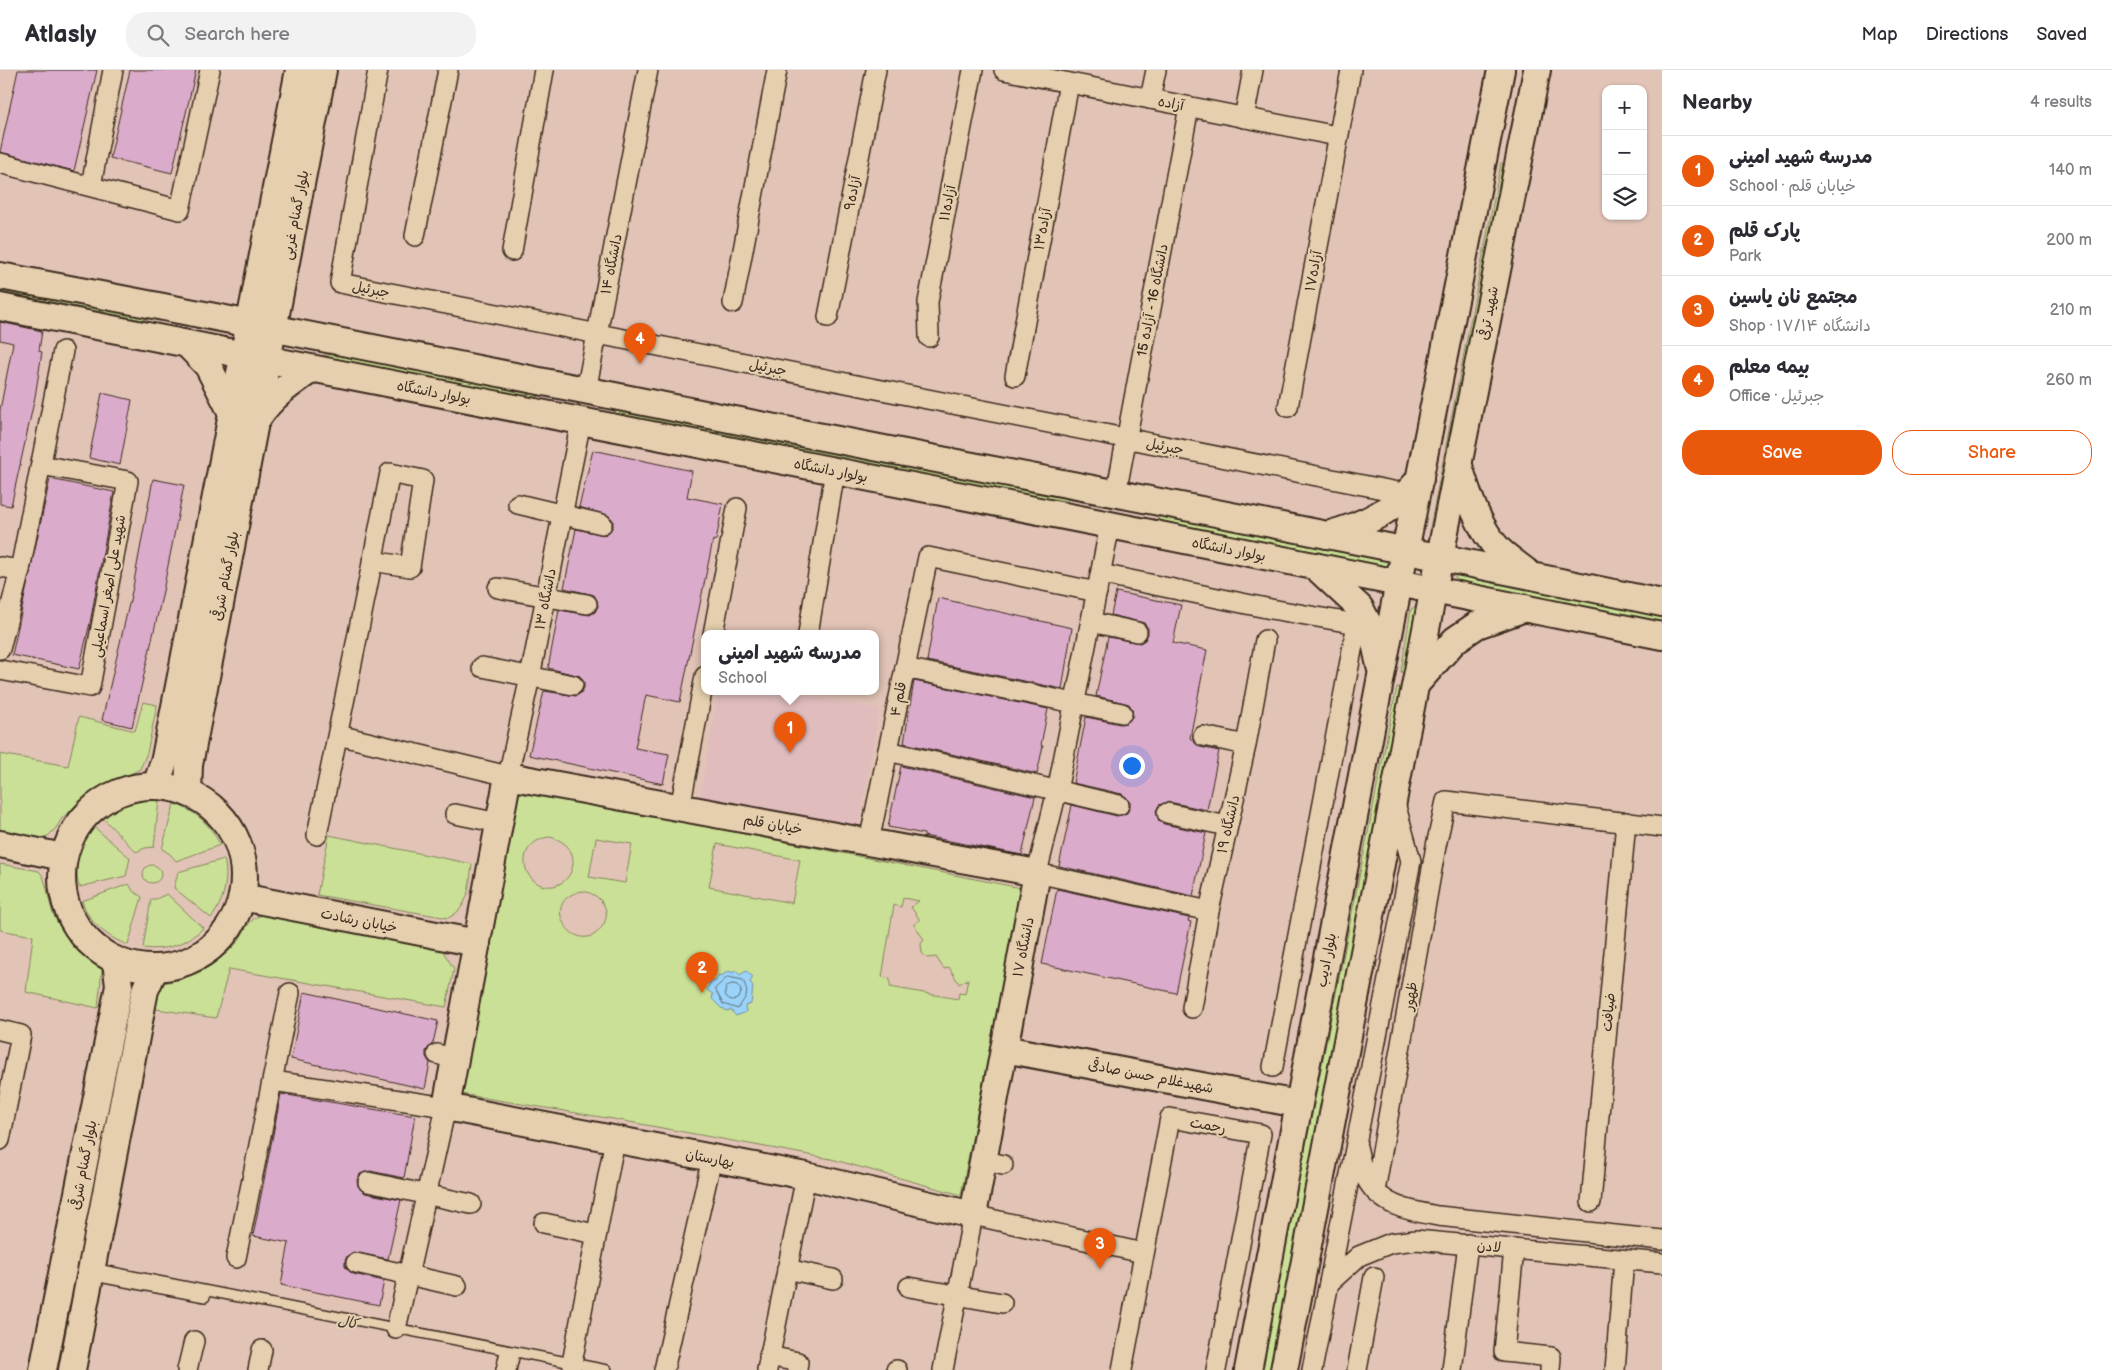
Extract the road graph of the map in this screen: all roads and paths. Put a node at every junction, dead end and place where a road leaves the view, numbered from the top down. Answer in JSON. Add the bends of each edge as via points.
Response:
{"nodes":[{"id":1,"x":113,"y":70,"type":"edge"},
{"id":2,"x":210,"y":70,"type":"edge"},
{"id":3,"x":299,"y":70,"type":"edge"},
{"id":4,"x":323,"y":70,"type":"edge"},
{"id":5,"x":378,"y":70,"type":"edge"},
{"id":6,"x":448,"y":70,"type":"edge"},
{"id":7,"x":544,"y":70,"type":"edge"},
{"id":8,"x":648,"y":70,"type":"edge"},
{"id":9,"x":776,"y":70,"type":"edge"},
{"id":10,"x":876,"y":70,"type":"edge"},
{"id":11,"x":974,"y":70,"type":"edge"},
{"id":12,"x":1004,"y":70,"type":"edge"},
{"id":13,"x":1156,"y":70,"type":"edge"},
{"id":14,"x":1253,"y":70,"type":"edge"},
{"id":15,"x":1351,"y":70,"type":"edge"},
{"id":16,"x":1501,"y":70,"type":"edge"},
{"id":17,"x":1537,"y":70,"type":"edge"},
{"id":18,"x":1031,"y":73,"type":"edge"},
{"id":19,"x":1069,"y":83,"type":"junction"},
{"id":20,"x":1150,"y":99,"type":"junction"},
{"id":21,"x":1189,"y":106,"type":"junction"},
{"id":22,"x":1244,"y":118,"type":"junction"},
{"id":23,"x":1338,"y":136,"type":"junction"},
{"id":24,"x":1488,"y":138,"type":"junction"},
{"id":25,"x":1523,"y":144,"type":"junction"},
{"id":26,"x":0,"y":163,"type":"edge"},
{"id":27,"x":91,"y":186,"type":"junction"},
{"id":28,"x":415,"y":236,"type":"dead end"},
{"id":29,"x":512,"y":251,"type":"dead end"},
{"id":30,"x":0,"y":276,"type":"edge"},
{"id":31,"x":733,"y":303,"type":"dead end"},
{"id":32,"x":0,"y":307,"type":"edge"},
{"id":33,"x":828,"y":317,"type":"dead end"},
{"id":34,"x":261,"y":325,"type":"junction"},
{"id":35,"x":597,"y":333,"type":"junction"},
{"id":36,"x":929,"y":337,"type":"dead end"},
{"id":37,"x":187,"y":344,"type":"junction"},
{"id":38,"x":63,"y":351,"type":"dead end"},
{"id":39,"x":254,"y":357,"type":"junction"},
{"id":40,"x":312,"y":368,"type":"junction"},
{"id":41,"x":1014,"y":376,"type":"dead end"},
{"id":42,"x":586,"y":391,"type":"junction"},
{"id":43,"x":1288,"y":407,"type":"dead end"},
{"id":44,"x":231,"y":411,"type":"junction"},
{"id":45,"x":581,"y":421,"type":"junction"},
{"id":46,"x":255,"y":422,"type":"junction"},
{"id":47,"x":1126,"y":438,"type":"junction"},
{"id":48,"x":1458,"y":463,"type":"junction"},
{"id":49,"x":41,"y":465,"type":"junction"},
{"id":50,"x":835,"y":471,"type":"junction"},
{"id":51,"x":1414,"y":486,"type":"junction"},
{"id":52,"x":1116,"y":494,"type":"junction"},
{"id":53,"x":518,"y":504,"type":"dead end"},
{"id":54,"x":737,"y":508,"type":"dead end"},
{"id":55,"x":562,"y":515,"type":"junction"},
{"id":56,"x":602,"y":524,"type":"dead end"},
{"id":57,"x":1110,"y":525,"type":"junction"},
{"id":58,"x":1327,"y":536,"type":"junction"},
{"id":59,"x":1406,"y":551,"type":"junction"},
{"id":60,"x":1440,"y":556,"type":"junction"},
{"id":61,"x":372,"y":561,"type":"junction"},
{"id":62,"x":1314,"y":566,"type":"junction"},
{"id":63,"x":0,"y":567,"type":"edge"},
{"id":64,"x":20,"y":570,"type":"junction"},
{"id":65,"x":1530,"y":575,"type":"junction"},
{"id":66,"x":1099,"y":583,"type":"junction"},
{"id":67,"x":1400,"y":583,"type":"junction"},
{"id":68,"x":498,"y":588,"type":"dead end"},
{"id":69,"x":1434,"y":590,"type":"junction"},
{"id":70,"x":546,"y":596,"type":"junction"},
{"id":71,"x":1662,"y":603,"type":"edge"},
{"id":72,"x":587,"y":604,"type":"dead end"},
{"id":73,"x":1526,"y":608,"type":"junction"},
{"id":74,"x":1358,"y":616,"type":"junction"},
{"id":75,"x":1091,"y":622,"type":"junction"},
{"id":76,"x":714,"y":630,"type":"edge"},
{"id":77,"x":809,"y":630,"type":"edge"},
{"id":78,"x":1137,"y":632,"type":"dead end"},
{"id":79,"x":1662,"y":636,"type":"edge"},
{"id":80,"x":1265,"y":640,"type":"dead end"},
{"id":81,"x":0,"y":649,"type":"edge"},
{"id":82,"x":482,"y":668,"type":"dead end"},
{"id":83,"x":905,"y":668,"type":"junction"},
{"id":84,"x":0,"y":670,"type":"edge"},
{"id":85,"x":530,"y":677,"type":"junction"},
{"id":86,"x":1382,"y":677,"type":"junction"},
{"id":87,"x":1416,"y":684,"type":"junction"},
{"id":88,"x":572,"y":685,"type":"dead end"},
{"id":89,"x":701,"y":695,"type":"edge"},
{"id":90,"x":1074,"y":703,"type":"junction"},
{"id":91,"x":1122,"y":713,"type":"dead end"},
{"id":92,"x":338,"y":735,"type":"junction"},
{"id":93,"x":1203,"y":736,"type":"dead end"},
{"id":94,"x":1246,"y":745,"type":"junction"},
{"id":95,"x":888,"y":751,"type":"junction"},
{"id":96,"x":508,"y":776,"type":"junction"},
{"id":97,"x":156,"y":786,"type":"junction"},
{"id":98,"x":1057,"y":791,"type":"junction"},
{"id":99,"x":188,"y":792,"type":"junction"},
{"id":100,"x":1394,"y":799,"type":"junction"},
{"id":101,"x":1119,"y":805,"type":"dead end"},
{"id":102,"x":680,"y":808,"type":"junction"},
{"id":103,"x":1167,"y":813,"type":"dead end"},
{"id":104,"x":455,"y":814,"type":"dead end"},
{"id":105,"x":499,"y":822,"type":"junction"},
{"id":106,"x":1626,"y":822,"type":"junction"},
{"id":107,"x":1227,"y":826,"type":"junction"},
{"id":108,"x":1662,"y":827,"type":"edge"},
{"id":109,"x":317,"y":835,"type":"dead end"},
{"id":110,"x":870,"y":842,"type":"junction"},
{"id":111,"x":0,"y":844,"type":"edge"},
{"id":112,"x":64,"y":857,"type":"junction"},
{"id":113,"x":1037,"y":873,"type":"junction"},
{"id":114,"x":242,"y":897,"type":"junction"},
{"id":115,"x":1209,"y":911,"type":"junction"},
{"id":116,"x":477,"y":943,"type":"junction"},
{"id":117,"x":116,"y":961,"type":"junction"},
{"id":118,"x":155,"y":968,"type":"junction"},
{"id":119,"x":290,"y":994,"type":"dead end"},
{"id":120,"x":1192,"y":1008,"type":"dead end"},
{"id":121,"x":0,"y":1030,"type":"edge"},
{"id":122,"x":1004,"y":1049,"type":"junction"},
{"id":123,"x":1273,"y":1067,"type":"dead end"},
{"id":124,"x":273,"y":1081,"type":"junction"},
{"id":125,"x":1298,"y":1104,"type":"junction"},
{"id":126,"x":446,"y":1107,"type":"junction"},
{"id":127,"x":615,"y":1139,"type":"junction"},
{"id":128,"x":0,"y":1140,"type":"edge"},
{"id":129,"x":1356,"y":1144,"type":"junction"},
{"id":130,"x":712,"y":1158,"type":"junction"},
{"id":131,"x":806,"y":1176,"type":"junction"},
{"id":132,"x":368,"y":1182,"type":"dead end"},
{"id":133,"x":1375,"y":1191,"type":"junction"},
{"id":134,"x":426,"y":1194,"type":"junction"},
{"id":135,"x":1590,"y":1202,"type":"dead end"},
{"id":136,"x":471,"y":1204,"type":"dead end"},
{"id":137,"x":974,"y":1215,"type":"junction"},
{"id":138,"x":544,"y":1223,"type":"dead end"},
{"id":139,"x":595,"y":1234,"type":"junction"},
{"id":140,"x":1662,"y":1240,"type":"edge"},
{"id":141,"x":1468,"y":1244,"type":"junction"},
{"id":142,"x":1514,"y":1249,"type":"junction"},
{"id":143,"x":1143,"y":1253,"type":"junction"},
{"id":144,"x":236,"y":1258,"type":"dead end"},
{"id":145,"x":1624,"y":1260,"type":"junction"},
{"id":146,"x":356,"y":1263,"type":"dead end"},
{"id":147,"x":1662,"y":1263,"type":"edge"},
{"id":148,"x":64,"y":1264,"type":"junction"},
{"id":149,"x":787,"y":1269,"type":"junction"},
{"id":150,"x":98,"y":1272,"type":"junction"},
{"id":151,"x":408,"y":1275,"type":"junction"},
{"id":152,"x":1374,"y":1277,"type":"dead end"},
{"id":153,"x":833,"y":1279,"type":"dead end"},
{"id":154,"x":1329,"y":1283,"type":"junction"},
{"id":155,"x":456,"y":1286,"type":"dead end"},
{"id":156,"x":909,"y":1287,"type":"dead end"},
{"id":157,"x":957,"y":1295,"type":"junction"},
{"id":158,"x":1002,"y":1303,"type":"dead end"},
{"id":159,"x":396,"y":1329,"type":"junction"},
{"id":160,"x":194,"y":1341,"type":"dead end"},
{"id":161,"x":262,"y":1350,"type":"dead end"},
{"id":162,"x":508,"y":1363,"type":"edge"},
{"id":163,"x":768,"y":1363,"type":"edge"},
{"id":164,"x":574,"y":1367,"type":"edge"},
{"id":165,"x":43,"y":1370,"type":"edge"},
{"id":166,"x":72,"y":1370,"type":"edge"},
{"id":167,"x":188,"y":1370,"type":"edge"},
{"id":168,"x":258,"y":1370,"type":"edge"},
{"id":169,"x":607,"y":1370,"type":"edge"},
{"id":170,"x":664,"y":1370,"type":"edge"},
{"id":171,"x":797,"y":1370,"type":"edge"},
{"id":172,"x":943,"y":1370,"type":"edge"},
{"id":173,"x":1122,"y":1370,"type":"edge"},
{"id":174,"x":1216,"y":1370,"type":"edge"},
{"id":175,"x":1248,"y":1370,"type":"edge"},
{"id":176,"x":1284,"y":1370,"type":"edge"},
{"id":177,"x":1312,"y":1370,"type":"edge"},
{"id":178,"x":1357,"y":1370,"type":"edge"},
{"id":179,"x":1452,"y":1370,"type":"edge"},
{"id":180,"x":1550,"y":1370,"type":"edge"},
{"id":181,"x":1615,"y":1370,"type":"edge"}],
"edges":[{"from":1,"to":27,"type":"street"},
{"from":2,"to":27,"type":"street","via":[[180,210]]},
{"from":3,"to":34,"type":"main road","name":"بلوار گمنام غربی"},
{"from":4,"to":34,"type":"main road","name":"بلوار گمنام غربی"},
{"from":5,"to":35,"type":"street","name":"جبرئیل","via":[[340,283]]},
{"from":6,"to":28,"type":"street"},
{"from":7,"to":29,"type":"street"},
{"from":8,"to":35,"type":"street","name":"دانشگاه ۱۴"},
{"from":9,"to":31,"type":"street"},
{"from":10,"to":33,"type":"street","name":"آزاده۹"},
{"from":11,"to":36,"type":"street","name":"آزاده۱۱","via":[[928,302]]},
{"from":12,"to":18,"type":"street","name":"آزاده"},
{"from":13,"to":20,"type":"street"},
{"from":14,"to":22,"type":"street"},
{"from":15,"to":23,"type":"street","name":"آزاده۱۷"},
{"from":16,"to":24,"type":"main road"},
{"from":17,"to":25,"type":"main road","name":"شهید ترقی"},
{"from":18,"to":19,"type":"street","name":"آزاده"},
{"from":19,"to":20,"type":"street","name":"آزاده"},
{"from":19,"to":41,"type":"street","name":"آزاده۱۳"},
{"from":20,"to":21,"type":"street","name":"آزاده"},
{"from":21,"to":22,"type":"street","name":"آزاده"},
{"from":21,"to":47,"type":"street","name":"دانشگاه 16 - آزاده 15"},
{"from":22,"to":23,"type":"street","name":"آزاده"},
{"from":23,"to":43,"type":"street","name":"آزاده۱۷"},
{"from":24,"to":25,"type":"main road"},
{"from":24,"to":51,"type":"main road"},
{"from":25,"to":48,"type":"main road","name":"شهید ترقی"},
{"from":26,"to":27,"type":"street"},
{"from":30,"to":34,"type":"main road"},
{"from":32,"to":37,"type":"main road","name":"بولوار دانشگاه"},
{"from":34,"to":39,"type":"main road","name":"بلوار گمنام غربی"},
{"from":34,"to":42,"type":"main road"},
{"from":35,"to":42,"type":"street","name":"دانشگاه ۱۴"},
{"from":35,"to":47,"type":"street","name":"جبرئیل"},
{"from":37,"to":39,"type":"main road","name":"بولوار دانشگاه"},
{"from":37,"to":44,"type":"main road","via":[[208,366]]},
{"from":38,"to":49,"type":"street"},
{"from":39,"to":40,"type":"main road","name":"بولوار دانشگاه"},
{"from":39,"to":44,"type":"main road","name":"بلوار گمنام شرقی"},
{"from":39,"to":46,"type":"main road","name":"بلوار گمنام شرقی"},
{"from":40,"to":45,"type":"main road","name":"بولوار دانشگاه"},
{"from":40,"to":46,"type":"main road","via":[[267,404]]},
{"from":42,"to":52,"type":"main road"},
{"from":44,"to":97,"type":"main road","name":"بلوار گمنام شرقی","via":[[165,758]]},
{"from":45,"to":50,"type":"main road","name":"بولوار دانشگاه"},
{"from":45,"to":55,"type":"street","name":"دانشگاه ۱۳"},
{"from":46,"to":99,"type":"main road","name":"بلوار گمنام شرقی","via":[[189,765]]},
{"from":47,"to":51,"type":"street","name":"جبرئیل"},
{"from":47,"to":52,"type":"street","name":"دانشگاه 16 - آزاده 15"},
{"from":48,"to":60,"type":"main road","name":"شهید ترقی"},
{"from":48,"to":65,"type":"main road","via":[[1482,526],[1499,550]]},
{"from":49,"to":64,"type":"street"},
{"from":49,"to":84,"type":"street","name":"شهید علی اصغر اسماعیلی","via":[[128,482],[90,688]]},
{"from":50,"to":57,"type":"main road","name":"بولوار دانشگاه"},
{"from":50,"to":77,"type":"street"},
{"from":51,"to":58,"type":"main road","via":[[1392,508],[1348,530]]},
{"from":51,"to":59,"type":"main road"},
{"from":52,"to":58,"type":"main road"},
{"from":53,"to":55,"type":"street"},
{"from":54,"to":76,"type":"street"},
{"from":55,"to":56,"type":"street"},
{"from":55,"to":70,"type":"street","name":"دانشگاه ۱۳"},
{"from":57,"to":62,"type":"main road","name":"بولوار دانشگاه"},
{"from":57,"to":66,"type":"street","name":"دانشگاه ۱۷"},
{"from":58,"to":59,"type":"main road"},
{"from":59,"to":60,"type":"main road"},
{"from":59,"to":67,"type":"main road","name":"بلوار ادیب"},
{"from":60,"to":65,"type":"main road"},
{"from":60,"to":69,"type":"main road"},
{"from":61,"to":61,"type":"street","via":[[410,567],[423,480],[390,473]]},
{"from":61,"to":92,"type":"street"},
{"from":62,"to":67,"type":"main road","name":"بولوار دانشگاه"},
{"from":62,"to":74,"type":"main road"},
{"from":63,"to":64,"type":"street"},
{"from":64,"to":81,"type":"street"},
{"from":65,"to":71,"type":"main road"},
{"from":66,"to":74,"type":"street","via":[[1271,609]]},
{"from":66,"to":75,"type":"street","name":"دانشگاه ۱۷"},
{"from":66,"to":83,"type":"street","name":"قلم ۴","via":[[928,557]]},
{"from":67,"to":69,"type":"main road","name":"بولوار دانشگاه"},
{"from":67,"to":86,"type":"main road","name":"بلوار ادیب"},
{"from":68,"to":70,"type":"street"},
{"from":69,"to":73,"type":"main road","name":"بولوار دانشگاه"},
{"from":69,"to":87,"type":"main road"},
{"from":70,"to":72,"type":"street"},
{"from":70,"to":85,"type":"street","name":"دانشگاه ۱۳"},
{"from":73,"to":79,"type":"main road","name":"بولوار دانشگاه"},
{"from":73,"to":87,"type":"main road","via":[[1477,625],[1455,640]]},
{"from":74,"to":86,"type":"main road","via":[[1373,633]]},
{"from":74,"to":123,"type":"street"},
{"from":75,"to":78,"type":"street"},
{"from":75,"to":90,"type":"street","name":"دانشگاه ۱۷"},
{"from":80,"to":94,"type":"street","name":"دانشگاه ۱۹"},
{"from":82,"to":85,"type":"street"},
{"from":83,"to":90,"type":"street"},
{"from":83,"to":95,"type":"street","name":"قلم ۴"},
{"from":85,"to":88,"type":"street"},
{"from":85,"to":96,"type":"street","name":"دانشگاه ۱۳"},
{"from":86,"to":87,"type":"main road"},
{"from":86,"to":125,"type":"main road","name":"بلوار ادیب"},
{"from":87,"to":100,"type":"main road"},
{"from":89,"to":102,"type":"street"},
{"from":90,"to":91,"type":"street"},
{"from":90,"to":98,"type":"street","name":"دانشگاه ۱۷"},
{"from":92,"to":96,"type":"street"},
{"from":92,"to":109,"type":"street"},
{"from":93,"to":94,"type":"street"},
{"from":94,"to":107,"type":"street","name":"دانشگاه ۱۹"},
{"from":95,"to":98,"type":"street"},
{"from":95,"to":110,"type":"street","name":"قلم ۴"},
{"from":96,"to":102,"type":"main road","name":"خیابان قلم"},
{"from":96,"to":105,"type":"main road"},
{"from":97,"to":99,"type":"main road"},
{"from":97,"to":112,"type":"main road","via":[[131,788],[107,797],[87,813],[72,834]]},
{"from":98,"to":101,"type":"street"},
{"from":98,"to":113,"type":"street","name":"دانشگاه ۱۷"},
{"from":99,"to":114,"type":"main road","via":[[227,824],[238,846],[244,872]]},
{"from":100,"to":129,"type":"street","via":[[1411,861]]},
{"from":100,"to":176,"type":"main road"},
{"from":102,"to":110,"type":"main road","name":"خیابان قلم"},
{"from":103,"to":107,"type":"street"},
{"from":104,"to":105,"type":"street"},
{"from":105,"to":116,"type":"main road"},
{"from":106,"to":108,"type":"street"},
{"from":106,"to":133,"type":"street","name":"ظهور","via":[[1446,801]]},
{"from":106,"to":135,"type":"street","name":"ضیافت"},
{"from":107,"to":115,"type":"street","name":"دانشگاه ۱۹"},
{"from":110,"to":113,"type":"main road","name":"خیابان قلم"},
{"from":111,"to":112,"type":"main road"},
{"from":112,"to":117,"type":"main road","via":[[62,888],[71,918],[90,943]]},
{"from":113,"to":115,"type":"street"},
{"from":113,"to":122,"type":"main road","name":"دانشگاه ۱۷","via":[[1035,925]]},
{"from":114,"to":116,"type":"main road","name":"خیابان رشادت"},
{"from":114,"to":118,"type":"main road","via":[[233,920],[219,940],[201,955],[179,965]]},
{"from":115,"to":120,"type":"street","name":"دانشگاه ۱۹"},
{"from":116,"to":126,"type":"main road","via":[[446,1056]]},
{"from":117,"to":118,"type":"main road","via":[[135,967]]},
{"from":117,"to":148,"type":"main road","name":"بلوار گمنام شرقی","via":[[119,986]]},
{"from":118,"to":150,"type":"main road","name":"بلوار گمنام شرقی","via":[[145,990]]},
{"from":119,"to":124,"type":"street"},
{"from":121,"to":128,"type":"street","via":[[21,1035]]},
{"from":122,"to":125,"type":"main road","name":"شهیدغلام حسن صادقی"},
{"from":122,"to":137,"type":"main road","name":"دانشگاه ۱۷","via":[[993,1163]]},
{"from":124,"to":126,"type":"street"},
{"from":124,"to":144,"type":"street"},
{"from":125,"to":175,"type":"main road","name":"بلوار ادیب"},
{"from":126,"to":127,"type":"main road","name":"بهارستان"},
{"from":126,"to":134,"type":"street"},
{"from":127,"to":130,"type":"main road","name":"بهارستان"},
{"from":127,"to":139,"type":"street"},
{"from":129,"to":133,"type":"street","name":"لادن","via":[[1366,1180]]},
{"from":129,"to":154,"type":"street"},
{"from":130,"to":131,"type":"main road","name":"بهارستان"},
{"from":130,"to":170,"type":"street"},
{"from":131,"to":137,"type":"main road","name":"بهارستان"},
{"from":131,"to":149,"type":"street"},
{"from":132,"to":134,"type":"street"},
{"from":133,"to":140,"type":"street","name":"لادن","via":[[1404,1210],[1438,1216]]},
{"from":134,"to":136,"type":"street"},
{"from":134,"to":151,"type":"street"},
{"from":137,"to":143,"type":"street"},
{"from":137,"to":157,"type":"street","name":"دانشگاه ۱۷"},
{"from":138,"to":139,"type":"street"},
{"from":139,"to":164,"type":"street"},
{"from":141,"to":142,"type":"street","name":"لادن"},
{"from":141,"to":154,"type":"street","name":"لادن","via":[[1416,1240],[1391,1243],[1359,1256]]},
{"from":141,"to":179,"type":"street"},
{"from":142,"to":145,"type":"street","name":"لادن"},
{"from":142,"to":180,"type":"street","via":[[1504,1352],[1551,1357]]},
{"from":143,"to":173,"type":"street","name":"رحمت"},
{"from":143,"to":174,"type":"street","name":"رحمت","via":[[1170,1118],[1261,1134]]},
{"from":145,"to":147,"type":"street","name":"لادن"},
{"from":145,"to":181,"type":"street"},
{"from":146,"to":151,"type":"street"},
{"from":148,"to":150,"type":"main road"},
{"from":148,"to":165,"type":"main road","name":"بلوار گمنام شرقی"},
{"from":149,"to":153,"type":"street"},
{"from":149,"to":163,"type":"street"},
{"from":150,"to":159,"type":"lane"},
{"from":150,"to":162,"type":"lane"},
{"from":150,"to":166,"type":"main road","name":"بلوار گمنام شرقی"},
{"from":151,"to":155,"type":"street"},
{"from":151,"to":159,"type":"street"},
{"from":152,"to":178,"type":"street"},
{"from":154,"to":177,"type":"street"},
{"from":156,"to":157,"type":"street"},
{"from":157,"to":158,"type":"street"},
{"from":157,"to":172,"type":"street","name":"دانشگاه ۱۷"},
{"from":159,"to":164,"type":"lane"},
{"from":160,"to":167,"type":"street"},
{"from":161,"to":168,"type":"street"},
{"from":162,"to":164,"type":"lane"},
{"from":163,"to":171,"type":"street","via":[[798,1362]]},
{"from":164,"to":169,"type":"lane"}]}
